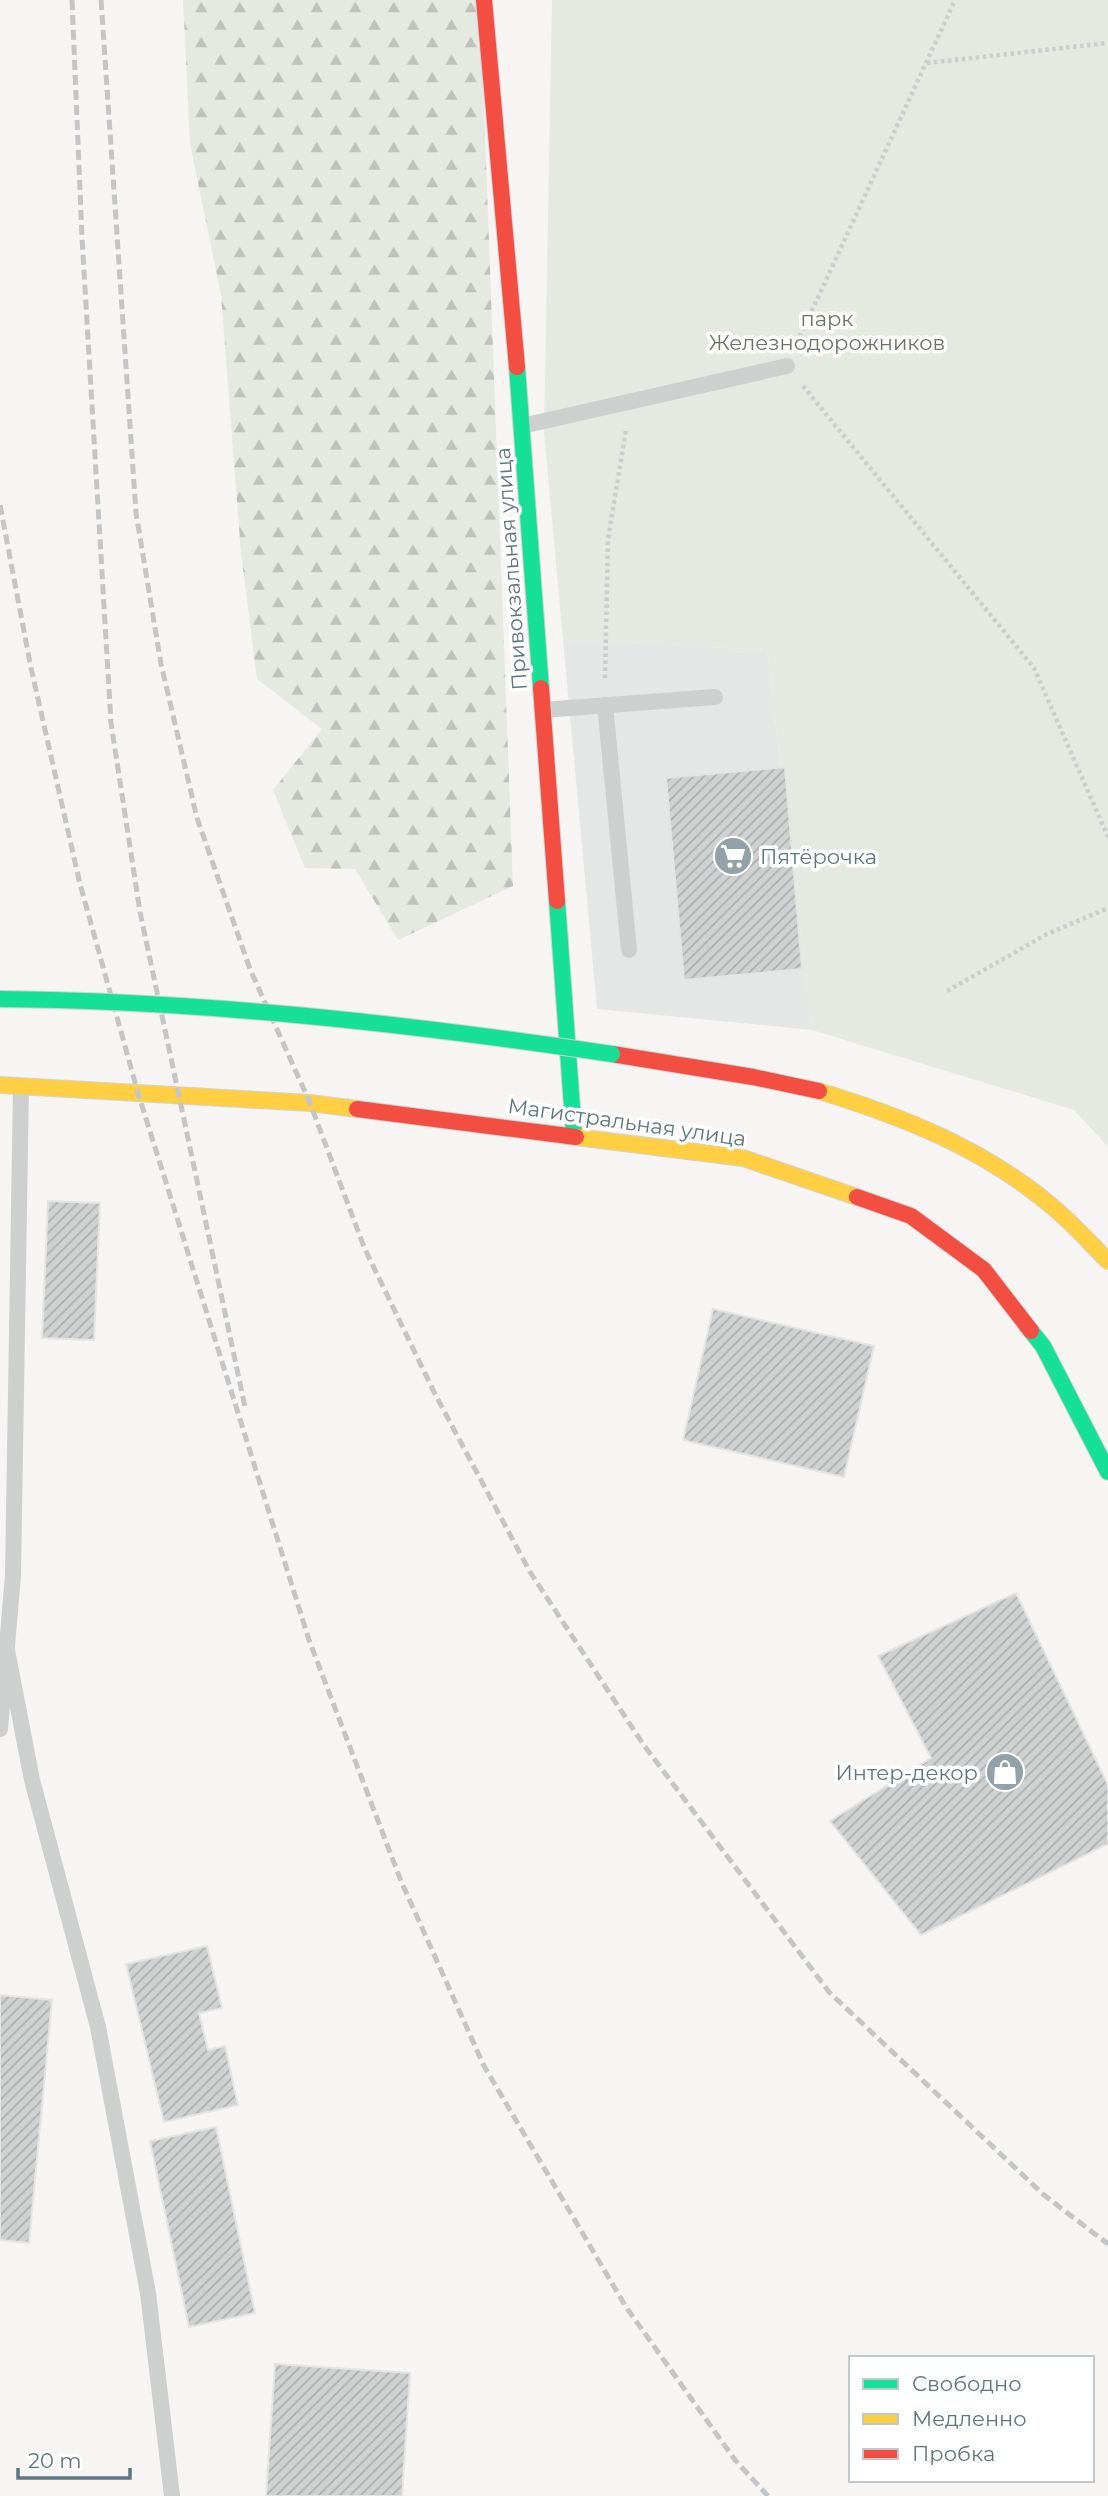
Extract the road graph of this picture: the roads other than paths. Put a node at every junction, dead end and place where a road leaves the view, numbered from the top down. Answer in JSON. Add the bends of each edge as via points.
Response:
{"nodes":[{"id":1,"x":485,"y":0,"type":"edge"},
{"id":2,"x":787,"y":366,"type":"road end"},
{"id":3,"x":522,"y":426,"type":"junction"},
{"id":4,"x":715,"y":697,"type":"dead end"},
{"id":5,"x":604,"y":705,"type":"junction"},
{"id":6,"x":543,"y":710,"type":"junction"},
{"id":7,"x":629,"y":950,"type":"dead end"},
{"id":8,"x":0,"y":999,"type":"edge"},
{"id":9,"x":0,"y":1085,"type":"edge"},
{"id":10,"x":21,"y":1086,"type":"junction"},
{"id":11,"x":574,"y":1134,"type":"junction"},
{"id":12,"x":1108,"y":1261,"type":"edge"},
{"id":13,"x":1108,"y":1472,"type":"edge"},
{"id":14,"x":7,"y":1650,"type":"junction"},
{"id":15,"x":0,"y":1729,"type":"edge"},
{"id":16,"x":172,"y":2496,"type":"edge"}],
"edges":[{"from":1,"to":3,"type":"street","name":"Привокзальная улица"},
{"from":2,"to":3,"type":"lane"},
{"from":3,"to":6,"type":"street","name":"Привокзальная улица"},
{"from":4,"to":5,"type":"lane"},
{"from":5,"to":6,"type":"lane"},
{"from":5,"to":7,"type":"lane"},
{"from":6,"to":11,"type":"street","name":"Привокзальная улица"},
{"from":8,"to":12,"type":"street","bridge":true,"via":[[205,1006],[343,1018],[741,1074],[843,1096],[916,1122],[969,1148],[1027,1185],[1075,1224]]},
{"from":9,"to":10,"type":"street","name":"Магистральная улица"},
{"from":10,"to":11,"type":"street","name":"Магистральная улица","via":[[310,1103]]},
{"from":10,"to":14,"type":"lane","via":[[13,1575]]},
{"from":11,"to":13,"type":"street","name":"Магистральная улица","via":[[743,1158],[911,1216],[984,1270],[1043,1346]]},
{"from":14,"to":15,"type":"lane"},
{"from":14,"to":16,"type":"lane","via":[[32,1780],[98,2027],[148,2294]]}]}
